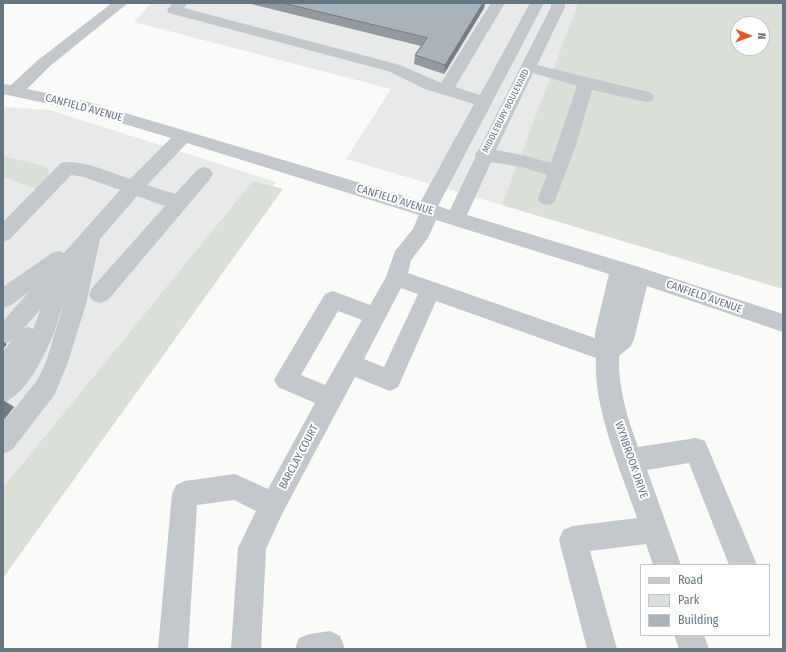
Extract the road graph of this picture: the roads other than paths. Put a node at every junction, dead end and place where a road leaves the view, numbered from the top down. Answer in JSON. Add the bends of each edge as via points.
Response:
{"nodes":[{"id":1,"x":121,"y":3,"type":"edge"},
{"id":2,"x":181,"y":3,"type":"edge"},
{"id":3,"x":498,"y":3,"type":"edge"},
{"id":4,"x":537,"y":3,"type":"edge"},
{"id":5,"x":558,"y":3,"type":"edge"},
{"id":6,"x":528,"y":67,"type":"junction"},
{"id":7,"x":586,"y":83,"type":"junction"},
{"id":8,"x":9,"y":90,"type":"edge"},
{"id":9,"x":445,"y":90,"type":"junction"},
{"id":10,"x":646,"y":97,"type":"dead end"},
{"id":11,"x":485,"y":102,"type":"junction"},
{"id":12,"x":183,"y":136,"type":"junction"},
{"id":13,"x":484,"y":154,"type":"junction"},
{"id":14,"x":556,"y":171,"type":"junction"},
{"id":15,"x":204,"y":174,"type":"dead end"},
{"id":16,"x":134,"y":187,"type":"junction"},
{"id":17,"x":547,"y":198,"type":"dead end"},
{"id":18,"x":179,"y":203,"type":"junction"},
{"id":19,"x":440,"y":214,"type":"junction"},
{"id":20,"x":3,"y":234,"type":"edge"},
{"id":21,"x":91,"y":237,"type":"junction"},
{"id":22,"x":630,"y":272,"type":"junction"},
{"id":23,"x":396,"y":278,"type":"junction"},
{"id":24,"x":431,"y":290,"type":"junction"},
{"id":25,"x":100,"y":294,"type":"dead end"},
{"id":26,"x":3,"y":299,"type":"edge"},
{"id":27,"x":375,"y":316,"type":"junction"},
{"id":28,"x":783,"y":323,"type":"edge"},
{"id":29,"x":4,"y":325,"type":"edge"},
{"id":30,"x":608,"y":352,"type":"junction"},
{"id":31,"x":349,"y":364,"type":"junction"},
{"id":32,"x":3,"y":368,"type":"edge"},
{"id":33,"x":330,"y":398,"type":"junction"},
{"id":34,"x":8,"y":400,"type":"tunnel mouth"},
{"id":35,"x":3,"y":442,"type":"edge"},
{"id":36,"x":631,"y":460,"type":"junction"},
{"id":37,"x":273,"y":505,"type":"junction"},
{"id":38,"x":655,"y":529,"type":"junction"},
{"id":39,"x":667,"y":564,"type":"edge"},
{"id":40,"x":743,"y":564,"type":"edge"},
{"id":41,"x":690,"y":636,"type":"edge"},
{"id":42,"x":173,"y":649,"type":"edge"},
{"id":43,"x":246,"y":649,"type":"edge"},
{"id":44,"x":310,"y":649,"type":"edge"},
{"id":45,"x":330,"y":649,"type":"edge"},
{"id":46,"x":602,"y":649,"type":"edge"},
{"id":47,"x":694,"y":649,"type":"edge"}],
"edges":[{"from":1,"to":8,"type":"street"},
{"from":2,"to":9,"type":"street","via":[[174,10],[394,68]]},
{"from":3,"to":9,"type":"street"},
{"from":4,"to":11,"type":"street"},
{"from":5,"to":6,"type":"street","name":"MIDDLEBURY BOULEVARD"},
{"from":6,"to":7,"type":"street"},
{"from":6,"to":13,"type":"street","name":"MIDDLEBURY BOULEVARD"},
{"from":7,"to":10,"type":"street"},
{"from":7,"to":14,"type":"street","via":[[567,145]]},
{"from":8,"to":12,"type":"street","name":"CANFIELD AVENUE","via":[[78,105]]},
{"from":9,"to":11,"type":"street"},
{"from":11,"to":19,"type":"street"},
{"from":12,"to":16,"type":"street"},
{"from":12,"to":19,"type":"street","name":"CANFIELD AVENUE"},
{"from":13,"to":14,"type":"street"},
{"from":13,"to":19,"type":"street","name":"MIDDLEBURY BOULEVARD"},
{"from":14,"to":17,"type":"street"},
{"from":15,"to":18,"type":"street"},
{"from":16,"to":18,"type":"street"},
{"from":16,"to":20,"type":"street","via":[[86,171],[68,168]]},
{"from":16,"to":21,"type":"street"},
{"from":18,"to":25,"type":"street"},
{"from":19,"to":22,"type":"street","name":"CANFIELD AVENUE"},
{"from":19,"to":23,"type":"street","via":[[427,251],[414,266]]},
{"from":21,"to":26,"type":"street"},
{"from":21,"to":29,"type":"street"},
{"from":21,"to":32,"type":"street","via":[[44,304],[32,332]]},
{"from":21,"to":34,"type":"street","via":[[64,303],[44,363]]},
{"from":21,"to":35,"type":"street","via":[[75,304],[47,386]]},
{"from":22,"to":28,"type":"street","name":"CANFIELD AVENUE"},
{"from":22,"to":30,"type":"street","via":[[624,339]]},
{"from":23,"to":24,"type":"street"},
{"from":23,"to":27,"type":"street","name":"BARCLAY COURT"},
{"from":24,"to":30,"type":"street"},
{"from":24,"to":31,"type":"street","via":[[390,380]]},
{"from":27,"to":31,"type":"street","name":"BARCLAY COURT"},
{"from":27,"to":33,"type":"street","via":[[333,300],[286,380]]},
{"from":30,"to":36,"type":"street","name":"WYNBROOK DRIVE","via":[[607,374],[614,413]]},
{"from":31,"to":33,"type":"street","name":"BARCLAY COURT"},
{"from":33,"to":37,"type":"street","name":"BARCLAY COURT"},
{"from":36,"to":38,"type":"street","name":"WYNBROOK DRIVE"},
{"from":36,"to":40,"type":"street","via":[[696,450]]},
{"from":37,"to":42,"type":"street","via":[[235,487],[186,494]]},
{"from":37,"to":43,"type":"street","name":"BARCLAY COURT","via":[[252,548]]},
{"from":38,"to":39,"type":"street","name":"WYNBROOK DRIVE"},
{"from":38,"to":46,"type":"street","via":[[573,540]]},
{"from":41,"to":47,"type":"street"},
{"from":44,"to":45,"type":"street","via":[[330,646]]}]}
